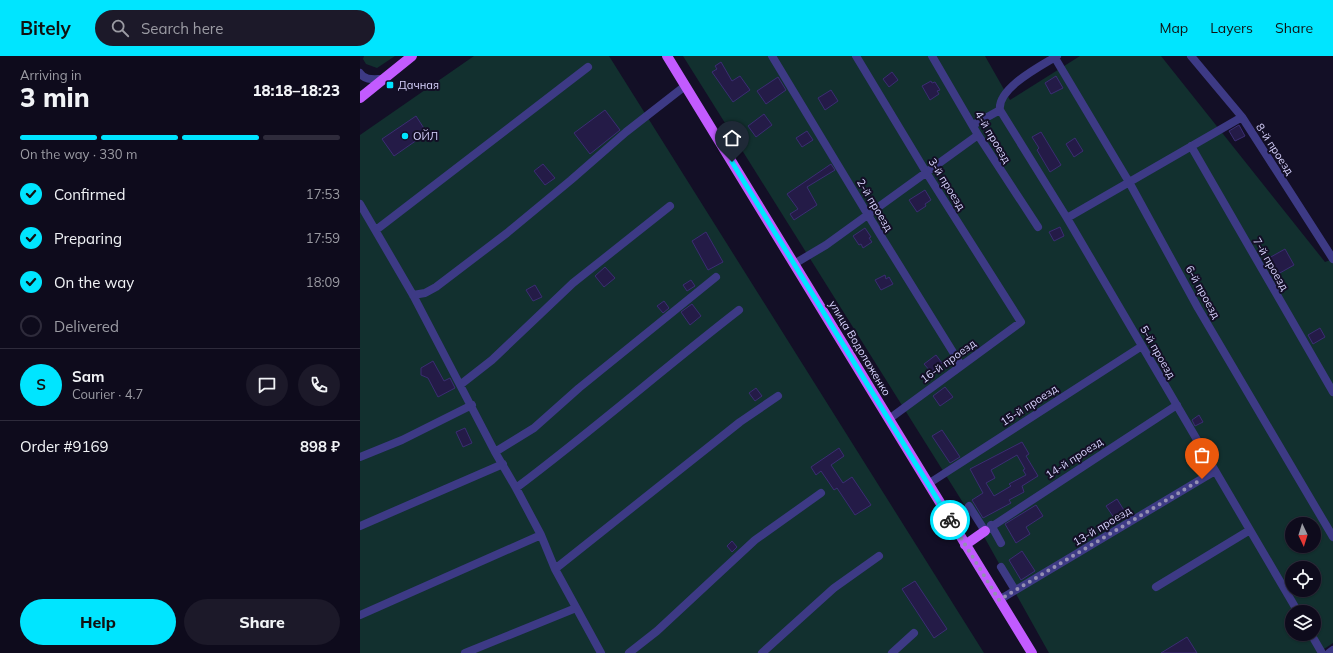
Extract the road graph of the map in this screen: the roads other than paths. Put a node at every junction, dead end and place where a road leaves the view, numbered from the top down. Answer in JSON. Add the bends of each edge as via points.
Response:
{"nodes":[{"id":1,"x":412,"y":56,"type":"edge"},
{"id":2,"x":667,"y":56,"type":"edge"},
{"id":3,"x":772,"y":56,"type":"edge"},
{"id":4,"x":856,"y":56,"type":"edge"},
{"id":5,"x":932,"y":56,"type":"edge"},
{"id":6,"x":1191,"y":56,"type":"edge"},
{"id":7,"x":1056,"y":57,"type":"edge"},
{"id":8,"x":588,"y":66,"type":"dead end"},
{"id":9,"x":360,"y":73,"type":"edge"},
{"id":10,"x":383,"y":79,"type":"junction"},
{"id":11,"x":685,"y":86,"type":"junction"},
{"id":12,"x":360,"y":98,"type":"edge"},
{"id":13,"x":1000,"y":107,"type":"junction"},
{"id":14,"x":1242,"y":117,"type":"junction"},
{"id":15,"x":973,"y":125,"type":"junction"},
{"id":16,"x":978,"y":135,"type":"junction"},
{"id":17,"x":1191,"y":146,"type":"junction"},
{"id":18,"x":926,"y":172,"type":"junction"},
{"id":19,"x":1129,"y":182,"type":"junction"},
{"id":20,"x":360,"y":204,"type":"edge"},
{"id":21,"x":670,"y":206,"type":"dead end"},
{"id":22,"x":868,"y":215,"type":"junction"},
{"id":23,"x":1067,"y":218,"type":"junction"},
{"id":24,"x":1038,"y":227,"type":"dead end"},
{"id":25,"x":376,"y":230,"type":"junction"},
{"id":26,"x":1333,"y":259,"type":"edge"},
{"id":27,"x":794,"y":264,"type":"junction"},
{"id":28,"x":716,"y":276,"type":"dead end"},
{"id":29,"x":413,"y":295,"type":"junction"},
{"id":30,"x":739,"y":310,"type":"dead end"},
{"id":31,"x":1022,"y":322,"type":"joint"},
{"id":32,"x":1142,"y":346,"type":"junction"},
{"id":33,"x":961,"y":365,"type":"junction"},
{"id":34,"x":460,"y":385,"type":"junction"},
{"id":35,"x":1333,"y":392,"type":"edge"},
{"id":36,"x":778,"y":396,"type":"dead end"},
{"id":37,"x":472,"y":405,"type":"junction"},
{"id":38,"x":1177,"y":405,"type":"junction"},
{"id":39,"x":889,"y":419,"type":"junction"},
{"id":40,"x":495,"y":452,"type":"junction"},
{"id":41,"x":360,"y":457,"type":"edge"},
{"id":42,"x":504,"y":464,"type":"junction"},
{"id":43,"x":1215,"y":471,"type":"junction"},
{"id":44,"x":928,"y":484,"type":"junction"},
{"id":45,"x":516,"y":488,"type":"junction"},
{"id":46,"x":821,"y":493,"type":"dead end"},
{"id":47,"x":969,"y":506,"type":"dead end"},
{"id":48,"x":360,"y":526,"type":"edge"},
{"id":49,"x":988,"y":528,"type":"junction"},
{"id":50,"x":1250,"y":530,"type":"junction"},
{"id":51,"x":541,"y":536,"type":"junction"},
{"id":52,"x":1333,"y":537,"type":"edge"},
{"id":53,"x":1001,"y":543,"type":"dead end"},
{"id":54,"x":966,"y":545,"type":"junction"},
{"id":55,"x":878,"y":556,"type":"dead end"},
{"id":56,"x":1001,"y":567,"type":"dead end"},
{"id":57,"x":555,"y":569,"type":"junction"},
{"id":58,"x":1156,"y":587,"type":"dead end"},
{"id":59,"x":1015,"y":590,"type":"junction"},
{"id":60,"x":999,"y":600,"type":"junction"},
{"id":61,"x":1294,"y":605,"type":"edge"},
{"id":62,"x":576,"y":608,"type":"junction"},
{"id":63,"x":360,"y":615,"type":"edge"},
{"id":64,"x":914,"y":634,"type":"dead end"},
{"id":65,"x":1315,"y":641,"type":"edge"},
{"id":66,"x":1333,"y":650,"type":"edge"},
{"id":67,"x":465,"y":653,"type":"edge"},
{"id":68,"x":601,"y":653,"type":"edge"},
{"id":69,"x":629,"y":653,"type":"edge"},
{"id":70,"x":762,"y":653,"type":"edge"},
{"id":71,"x":892,"y":653,"type":"edge"},
{"id":72,"x":1032,"y":653,"type":"edge"},
{"id":73,"x":1322,"y":653,"type":"edge"},
{"id":74,"x":1329,"y":653,"type":"edge"}],
"edges":[{"from":1,"to":10,"type":"main road"},
{"from":2,"to":11,"type":"main road","name":"улица Водолаженко"},
{"from":3,"to":22,"type":"street","name":"2-й проезд"},
{"from":4,"to":18,"type":"street","name":"3-й проезд"},
{"from":5,"to":15,"type":"street","name":"4-й проезд"},
{"from":6,"to":14,"type":"street","name":"8-й проезд"},
{"from":7,"to":13,"type":"street","via":[[1015,83],[1005,94]]},
{"from":7,"to":19,"type":"street","name":"6-й проезд"},
{"from":8,"to":25,"type":"street"},
{"from":9,"to":10,"type":"street","via":[[370,79]]},
{"from":10,"to":12,"type":"main road"},
{"from":11,"to":27,"type":"main road","name":"улица Водолаженко"},
{"from":11,"to":29,"type":"street","via":[[454,274],[425,293]]},
{"from":13,"to":15,"type":"street"},
{"from":13,"to":23,"type":"street","name":"5-й проезд"},
{"from":14,"to":17,"type":"street"},
{"from":14,"to":26,"type":"street","name":"8-й проезд"},
{"from":15,"to":16,"type":"street","name":"4-й проезд"},
{"from":16,"to":18,"type":"street"},
{"from":16,"to":24,"type":"street","name":"4-й проезд"},
{"from":17,"to":19,"type":"street"},
{"from":17,"to":35,"type":"street","name":"7-й проезд"},
{"from":18,"to":22,"type":"street"},
{"from":18,"to":31,"type":"street","name":"3-й проезд"},
{"from":19,"to":23,"type":"street"},
{"from":19,"to":52,"type":"street","name":"6-й проезд","via":[[1198,308]]},
{"from":20,"to":25,"type":"street"},
{"from":21,"to":34,"type":"street","via":[[574,283],[492,360]]},
{"from":22,"to":27,"type":"street"},
{"from":22,"to":33,"type":"street","name":"2-й проезд"},
{"from":23,"to":32,"type":"street","name":"5-й проезд"},
{"from":25,"to":29,"type":"street"},
{"from":27,"to":39,"type":"main road","name":"улица Водолаженко"},
{"from":28,"to":40,"type":"street","via":[[534,428]]},
{"from":29,"to":34,"type":"street"},
{"from":30,"to":45,"type":"street","via":[[591,431]]},
{"from":31,"to":33,"type":"street","name":"16-й проезд"},
{"from":32,"to":38,"type":"street","name":"5-й проезд"},
{"from":32,"to":44,"type":"street","name":"15-й проезд"},
{"from":33,"to":39,"type":"street","name":"16-й проезд"},
{"from":34,"to":37,"type":"street"},
{"from":36,"to":57,"type":"street","via":[[740,422]]},
{"from":37,"to":40,"type":"street"},
{"from":37,"to":41,"type":"street","via":[[402,440]]},
{"from":38,"to":43,"type":"street","name":"5-й проезд"},
{"from":38,"to":49,"type":"street","name":"14-й проезд"},
{"from":39,"to":44,"type":"main road","name":"улица Водолаженко"},
{"from":40,"to":42,"type":"street"},
{"from":42,"to":45,"type":"street"},
{"from":42,"to":48,"type":"street"},
{"from":43,"to":50,"type":"street","name":"5-й проезд"},
{"from":43,"to":59,"type":"street","name":"13-й проезд"},
{"from":44,"to":54,"type":"main road","name":"улица Водолаженко"},
{"from":45,"to":51,"type":"street"},
{"from":46,"to":69,"type":"street","via":[[754,540],[657,631]]},
{"from":47,"to":49,"type":"street"},
{"from":49,"to":53,"type":"street"},
{"from":49,"to":54,"type":"main road"},
{"from":50,"to":58,"type":"street"},
{"from":50,"to":61,"type":"street","name":"5-й проезд"},
{"from":51,"to":57,"type":"street"},
{"from":51,"to":63,"type":"street"},
{"from":54,"to":60,"type":"main road","name":"улица Водолаженко"},
{"from":55,"to":70,"type":"street","via":[[834,588]]},
{"from":56,"to":59,"type":"street"},
{"from":57,"to":62,"type":"street"},
{"from":59,"to":60,"type":"street","name":"13-й проезд"},
{"from":60,"to":72,"type":"main road","name":"улица Водолаженко"},
{"from":62,"to":67,"type":"street"},
{"from":62,"to":68,"type":"street"},
{"from":64,"to":71,"type":"street"},
{"from":65,"to":73,"type":"street"},
{"from":66,"to":74,"type":"street"}]}
